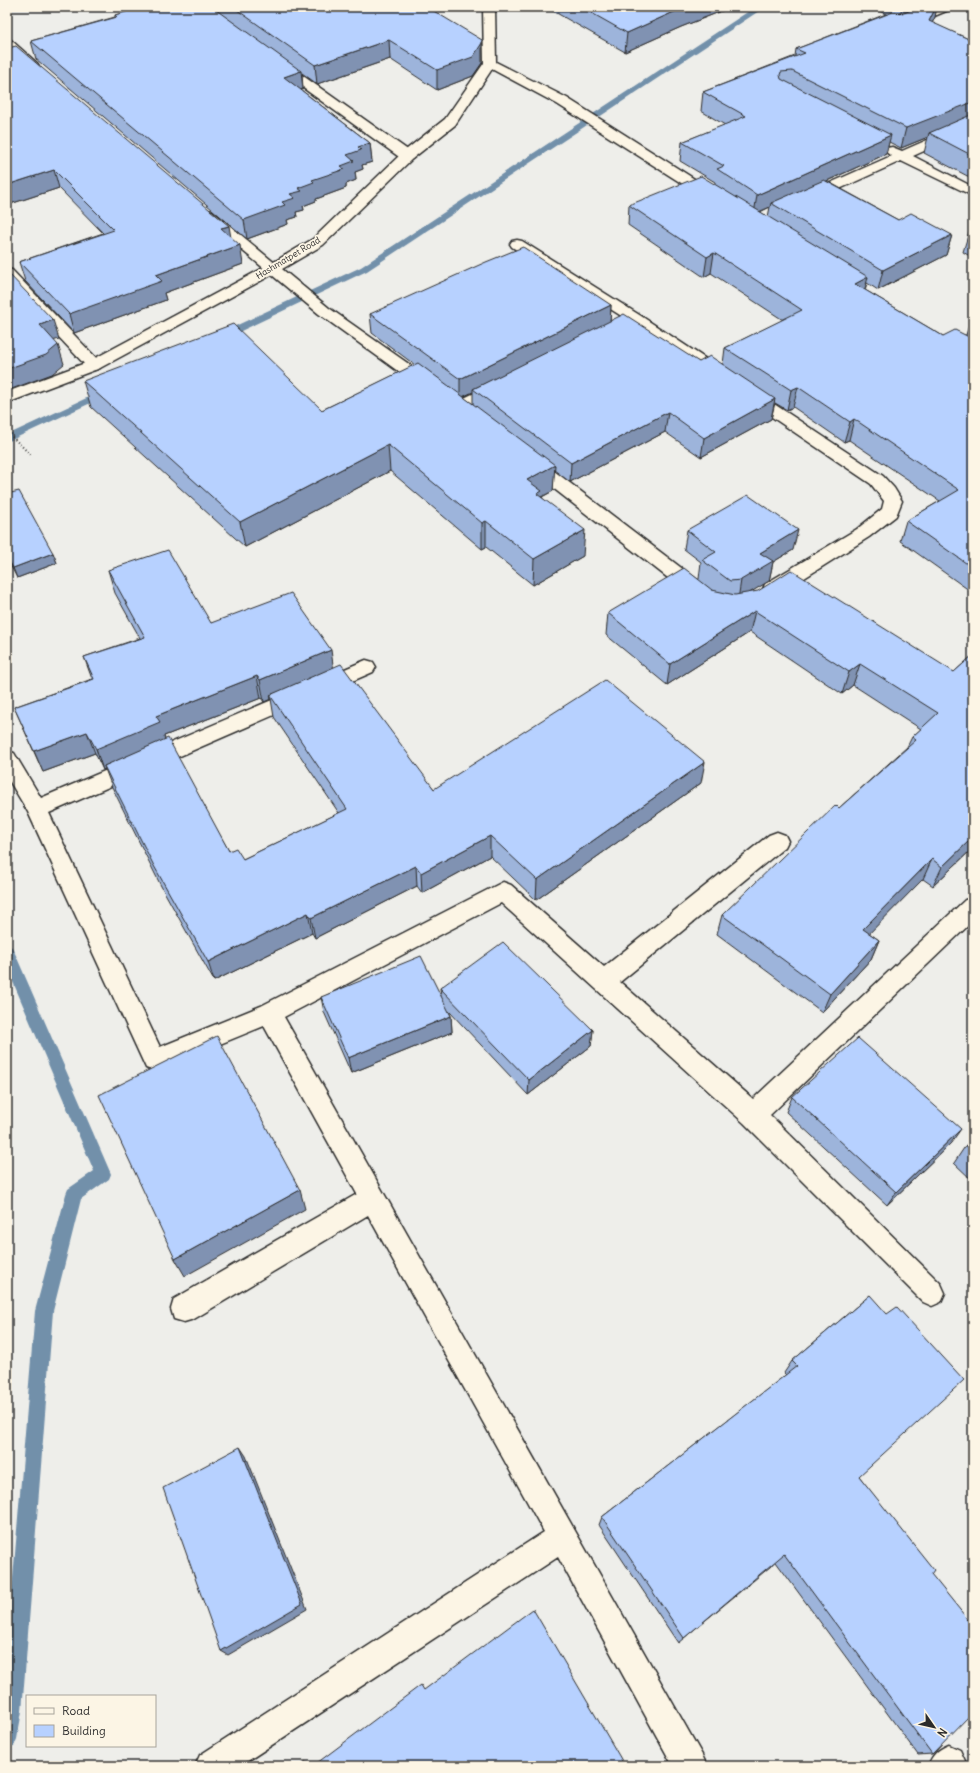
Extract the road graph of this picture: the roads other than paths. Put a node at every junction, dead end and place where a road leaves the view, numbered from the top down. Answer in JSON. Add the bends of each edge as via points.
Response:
{"nodes":[{"id":1,"x":489,"y":7,"type":"edge"},
{"id":2,"x":947,"y":7,"type":"edge"},
{"id":3,"x":895,"y":27,"type":"edge"},
{"id":4,"x":7,"y":43,"type":"edge"},
{"id":5,"x":36,"y":52,"type":"edge"},
{"id":6,"x":21,"y":56,"type":"junction"},
{"id":7,"x":268,"y":56,"type":"edge"},
{"id":8,"x":7,"y":60,"type":"edge"},
{"id":9,"x":490,"y":63,"type":"junction"},
{"id":10,"x":45,"y":77,"type":"edge"},
{"id":11,"x":973,"y":124,"type":"edge"},
{"id":12,"x":881,"y":145,"type":"edge"},
{"id":13,"x":407,"y":156,"type":"junction"},
{"id":14,"x":901,"y":156,"type":"junction"},
{"id":15,"x":973,"y":192,"type":"edge"},
{"id":16,"x":195,"y":204,"type":"edge"},
{"id":17,"x":795,"y":204,"type":"edge"},
{"id":18,"x":726,"y":205,"type":"edge"},
{"id":19,"x":517,"y":244,"type":"dead end"},
{"id":20,"x":272,"y":269,"type":"junction"},
{"id":21,"x":7,"y":273,"type":"edge"},
{"id":22,"x":94,"y":365,"type":"junction"},
{"id":23,"x":515,"y":379,"type":"edge"},
{"id":24,"x":7,"y":398,"type":"edge"},
{"id":25,"x":515,"y":450,"type":"edge"},
{"id":26,"x":757,"y":598,"type":"edge"},
{"id":27,"x":709,"y":600,"type":"edge"},
{"id":28,"x":366,"y":667,"type":"dead end"},
{"id":29,"x":7,"y":759,"type":"edge"},
{"id":30,"x":37,"y":809,"type":"junction"},
{"id":31,"x":777,"y":841,"type":"dead end"},
{"id":32,"x":973,"y":907,"type":"edge"},
{"id":33,"x":604,"y":981,"type":"junction"},
{"id":34,"x":269,"y":1014,"type":"junction"},
{"id":35,"x":753,"y":1115,"type":"junction"},
{"id":36,"x":373,"y":1198,"type":"junction"},
{"id":37,"x":932,"y":1293,"type":"dead end"},
{"id":38,"x":184,"y":1309,"type":"dead end"},
{"id":39,"x":562,"y":1537,"type":"junction"},
{"id":40,"x":211,"y":1766,"type":"edge"},
{"id":41,"x":691,"y":1766,"type":"edge"}],
"edges":[{"from":1,"to":9,"type":"street"},
{"from":2,"to":3,"type":"street"},
{"from":4,"to":6,"type":"street"},
{"from":5,"to":6,"type":"street"},
{"from":6,"to":8,"type":"street"},
{"from":6,"to":10,"type":"street"},
{"from":7,"to":13,"type":"street"},
{"from":9,"to":13,"type":"street","name":"Hashmatpet Road","via":[[450,122]]},
{"from":9,"to":18,"type":"street","via":[[562,101]]},
{"from":11,"to":14,"type":"street"},
{"from":12,"to":14,"type":"street"},
{"from":13,"to":20,"type":"street","name":"Hashmatpet Road","via":[[318,242]]},
{"from":14,"to":15,"type":"street"},
{"from":14,"to":17,"type":"street"},
{"from":16,"to":20,"type":"street"},
{"from":19,"to":26,"type":"street","via":[[629,323],[877,480],[888,492],[893,501],[890,512],[863,533]]},
{"from":20,"to":22,"type":"street","name":"Hashmatpet Road"},
{"from":20,"to":23,"type":"street","via":[[324,311],[465,412]]},
{"from":21,"to":22,"type":"street"},
{"from":22,"to":24,"type":"street","name":"Hashmatpet Road"},
{"from":25,"to":27,"type":"street"},
{"from":28,"to":30,"type":"street"},
{"from":29,"to":30,"type":"street"},
{"from":30,"to":34,"type":"street","via":[[154,1060]]},
{"from":31,"to":33,"type":"street"},
{"from":32,"to":35,"type":"street"},
{"from":33,"to":34,"type":"street","via":[[503,891]]},
{"from":33,"to":35,"type":"street"},
{"from":34,"to":36,"type":"street"},
{"from":35,"to":37,"type":"street"},
{"from":36,"to":38,"type":"street"},
{"from":36,"to":39,"type":"street"},
{"from":39,"to":40,"type":"street"},
{"from":39,"to":41,"type":"street"}]}
